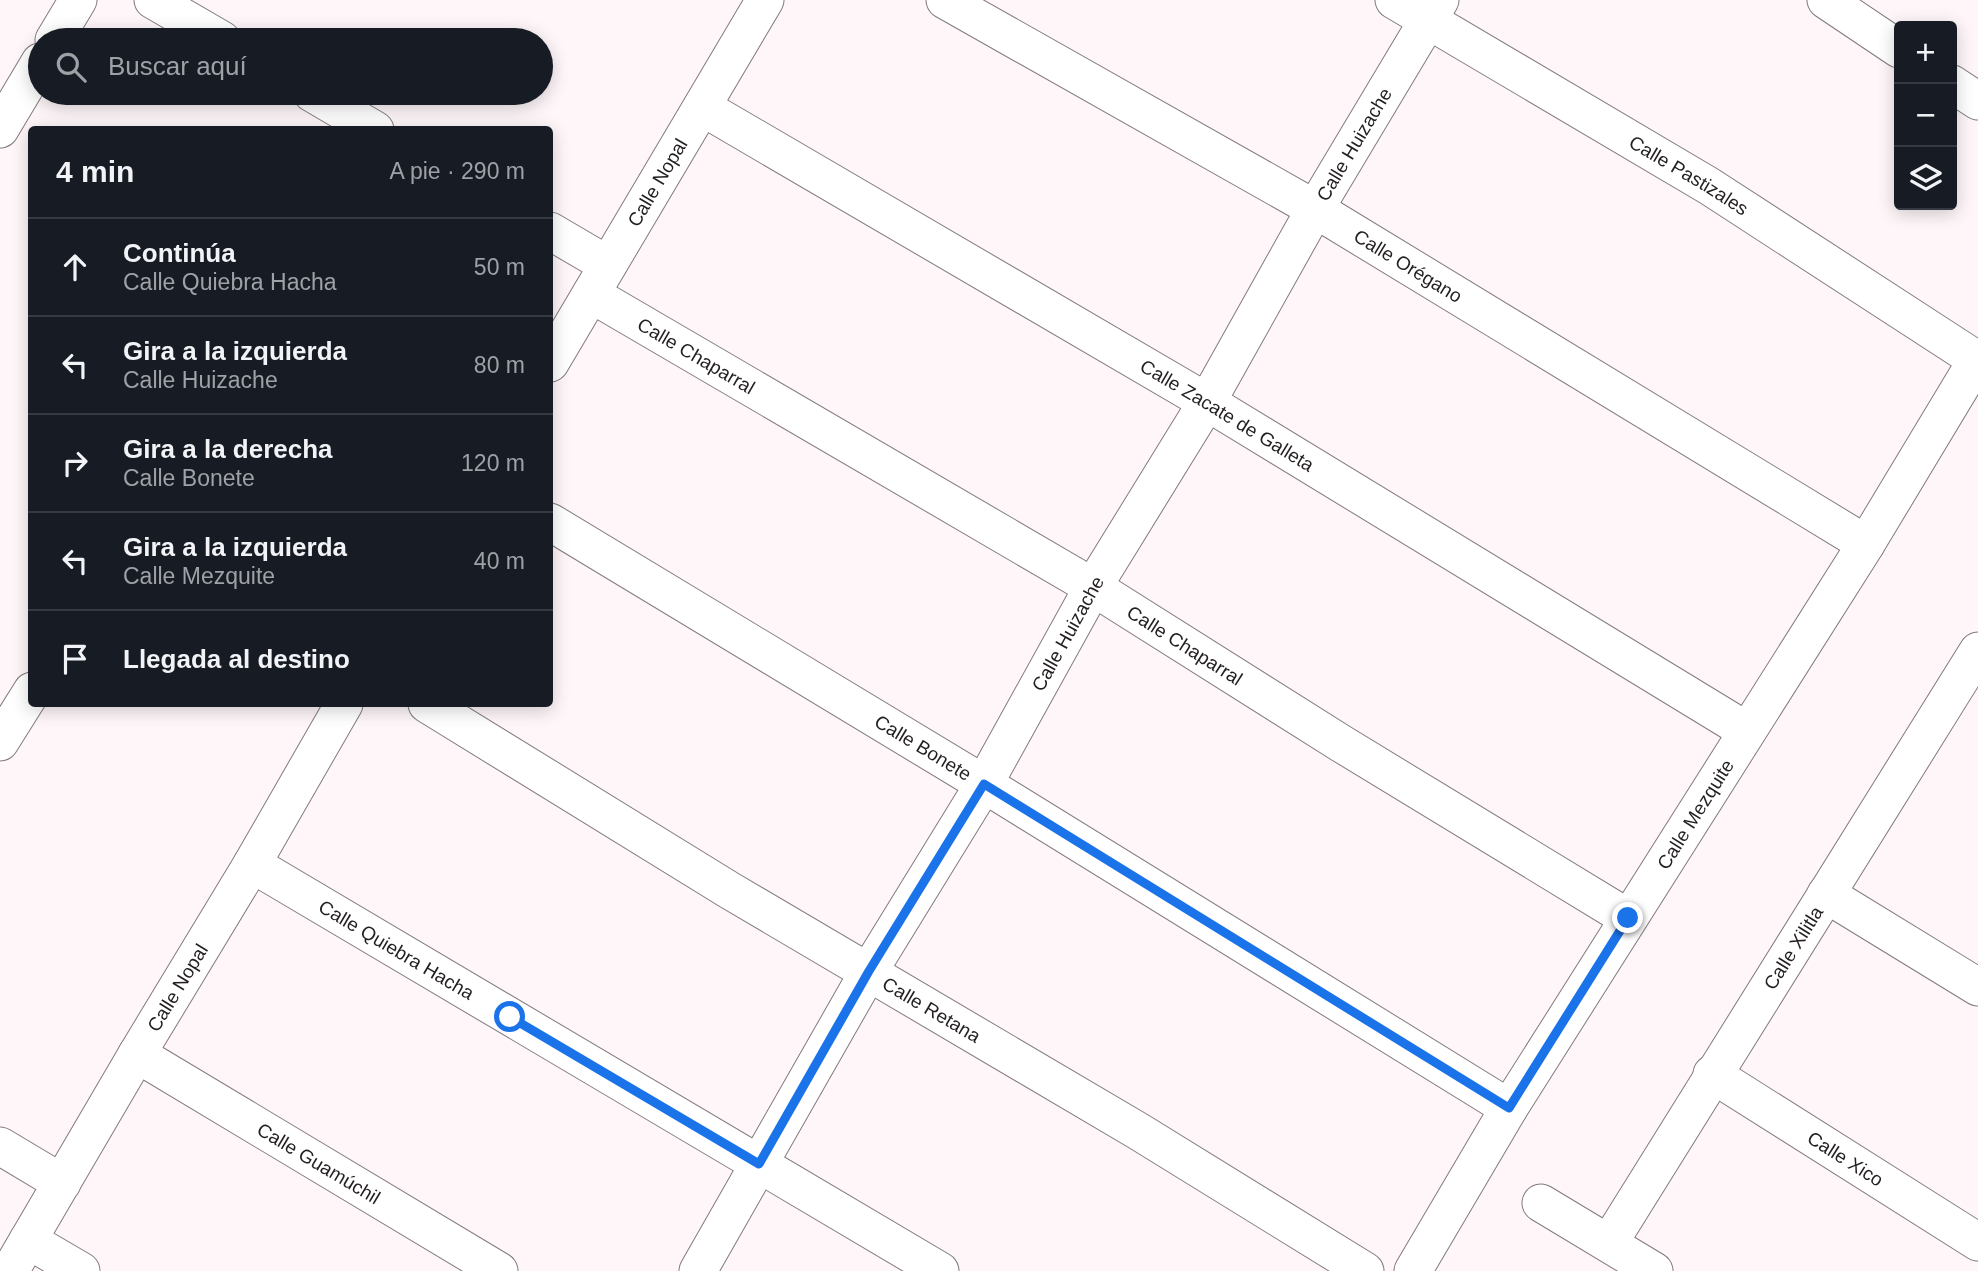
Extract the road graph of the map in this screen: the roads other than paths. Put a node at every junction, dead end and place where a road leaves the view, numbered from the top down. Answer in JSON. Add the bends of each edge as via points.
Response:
{"nodes":[{"id":1,"x":78,"y":0,"type":"edge"},
{"id":2,"x":153,"y":0,"type":"edge"},
{"id":3,"x":765,"y":0,"type":"edge"},
{"id":4,"x":945,"y":0,"type":"edge"},
{"id":5,"x":1394,"y":0,"type":"edge"},
{"id":6,"x":1826,"y":0,"type":"edge"},
{"id":7,"x":1434,"y":10,"type":"edge"},
{"id":8,"x":61,"y":28,"type":"edge"},
{"id":9,"x":201,"y":28,"type":"edge"},
{"id":10,"x":1894,"y":46,"type":"edge"},
{"id":11,"x":28,"y":82,"type":"edge"},
{"id":12,"x":1953,"y":84,"type":"edge"},
{"id":13,"x":1978,"y":101,"type":"edge"},
{"id":14,"x":330,"y":105,"type":"edge"},
{"id":15,"x":702,"y":107,"type":"junction"},
{"id":16,"x":362,"y":126,"type":"edge"},
{"id":17,"x":0,"y":129,"type":"edge"},
{"id":18,"x":1315,"y":209,"type":"junction"},
{"id":19,"x":553,"y":234,"type":"edge"},
{"id":20,"x":600,"y":279,"type":"junction"},
{"id":21,"x":553,"y":358,"type":"edge"},
{"id":22,"x":1977,"y":359,"type":"edge"},
{"id":23,"x":1207,"y":402,"type":"junction"},
{"id":24,"x":553,"y":524,"type":"edge"},
{"id":25,"x":1866,"y":544,"type":"junction"},
{"id":26,"x":1093,"y":587,"type":"junction"},
{"id":27,"x":1978,"y":651,"type":"edge"},
{"id":28,"x":28,"y":697,"type":"edge"},
{"id":29,"x":342,"y":707,"type":"edge"},
{"id":30,"x":432,"y":707,"type":"edge"},
{"id":31,"x":1747,"y":731,"type":"junction"},
{"id":32,"x":0,"y":742,"type":"edge"},
{"id":33,"x":984,"y":784,"type":"junction"},
{"id":34,"x":253,"y":864,"type":"junction"},
{"id":35,"x":1826,"y":894,"type":"junction"},
{"id":36,"x":1628,"y":918,"type":"junction"},
{"id":37,"x":869,"y":971,"type":"junction"},
{"id":38,"x":1978,"y":987,"type":"edge"},
{"id":39,"x":137,"y":1054,"type":"junction"},
{"id":40,"x":1712,"y":1074,"type":"junction"},
{"id":41,"x":1509,"y":1108,"type":"junction"},
{"id":42,"x":0,"y":1146,"type":"edge"},
{"id":43,"x":759,"y":1164,"type":"junction"},
{"id":44,"x":62,"y":1183,"type":"junction"},
{"id":45,"x":1541,"y":1203,"type":"dead end"},
{"id":46,"x":28,"y":1240,"type":"junction"},
{"id":47,"x":1609,"y":1242,"type":"junction"},
{"id":48,"x":1978,"y":1242,"type":"edge"},
{"id":49,"x":10,"y":1271,"type":"edge"},
{"id":50,"x":81,"y":1271,"type":"edge"},
{"id":51,"x":499,"y":1271,"type":"edge"},
{"id":52,"x":698,"y":1271,"type":"edge"},
{"id":53,"x":940,"y":1271,"type":"edge"},
{"id":54,"x":1365,"y":1271,"type":"edge"},
{"id":55,"x":1413,"y":1271,"type":"edge"},
{"id":56,"x":1654,"y":1271,"type":"edge"}],
"edges":[{"from":1,"to":8,"type":"street"},
{"from":2,"to":9,"type":"street"},
{"from":3,"to":15,"type":"street","name":"Calle Nopal"},
{"from":4,"to":18,"type":"street","name":"Calle Orégano"},
{"from":5,"to":7,"type":"street","name":"Calle Pastizales"},
{"from":6,"to":10,"type":"street"},
{"from":7,"to":18,"type":"street","name":"Calle Huizache"},
{"from":7,"to":22,"type":"street","name":"Calle Pastizales"},
{"from":11,"to":17,"type":"street"},
{"from":12,"to":13,"type":"street"},
{"from":14,"to":16,"type":"street"},
{"from":15,"to":20,"type":"street","name":"Calle Nopal"},
{"from":15,"to":23,"type":"street","name":"Calle Zacate de Galleta"},
{"from":18,"to":23,"type":"street","name":"Calle Huizache"},
{"from":18,"to":25,"type":"street","name":"Calle Orégano"},
{"from":19,"to":20,"type":"street","name":"Calle Chaparral"},
{"from":20,"to":21,"type":"street","name":"Calle Nopal"},
{"from":20,"to":26,"type":"street","name":"Calle Chaparral"},
{"from":22,"to":25,"type":"street","name":"Calle Mezquite"},
{"from":23,"to":26,"type":"street","name":"Calle Huizache"},
{"from":23,"to":31,"type":"street","name":"Calle Zacate de Galleta"},
{"from":24,"to":33,"type":"street","name":"Calle Bonete"},
{"from":25,"to":31,"type":"street","name":"Calle Mezquite"},
{"from":26,"to":33,"type":"street","name":"Calle Huizache"},
{"from":26,"to":36,"type":"street","name":"Calle Chaparral"},
{"from":27,"to":35,"type":"street","name":"Calle Xilitla"},
{"from":28,"to":32,"type":"street"},
{"from":29,"to":34,"type":"street","name":"Calle Nopal"},
{"from":30,"to":37,"type":"street","name":"Calle Retana"},
{"from":31,"to":36,"type":"street","name":"Calle Mezquite"},
{"from":33,"to":37,"type":"street","name":"Calle Huizache"},
{"from":33,"to":41,"type":"street","name":"Calle Bonete"},
{"from":34,"to":39,"type":"street","name":"Calle Nopal"},
{"from":34,"to":43,"type":"street","name":"Calle Quiebra Hacha"},
{"from":35,"to":38,"type":"street"},
{"from":35,"to":40,"type":"street","name":"Calle Xilitla"},
{"from":36,"to":41,"type":"street","name":"Calle Mezquite"},
{"from":37,"to":43,"type":"street","name":"Calle Huizache"},
{"from":37,"to":54,"type":"street","name":"Calle Retana"},
{"from":39,"to":44,"type":"street","name":"Calle Nopal"},
{"from":39,"to":51,"type":"street","name":"Calle Guamúchil"},
{"from":40,"to":47,"type":"street","name":"Calle Xilitla"},
{"from":40,"to":48,"type":"street","name":"Calle Xico"},
{"from":41,"to":55,"type":"street","name":"Calle Mezquite"},
{"from":42,"to":44,"type":"street"},
{"from":43,"to":52,"type":"street","name":"Calle Huizache"},
{"from":43,"to":53,"type":"street","name":"Calle Quiebra Hacha"},
{"from":44,"to":46,"type":"street","name":"Calle Nopal"},
{"from":45,"to":47,"type":"street"},
{"from":46,"to":49,"type":"street","name":"Calle Nopal"},
{"from":46,"to":50,"type":"street"},
{"from":47,"to":56,"type":"street"}]}
